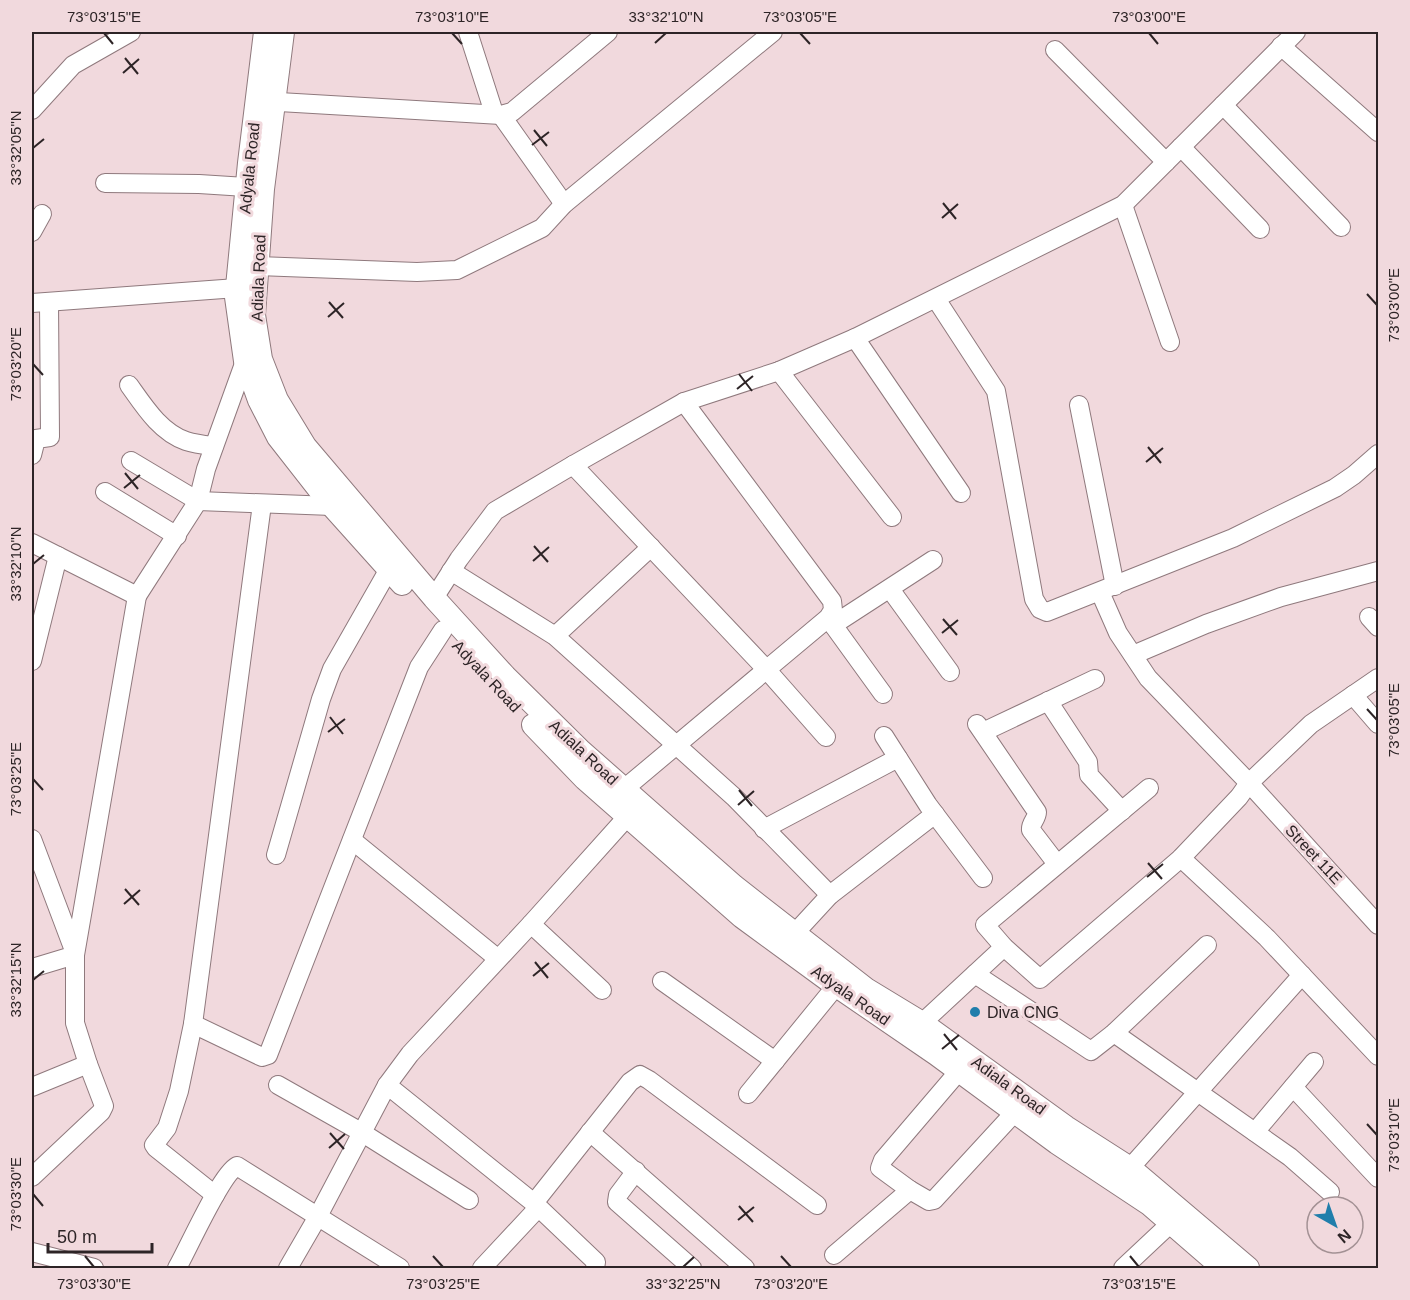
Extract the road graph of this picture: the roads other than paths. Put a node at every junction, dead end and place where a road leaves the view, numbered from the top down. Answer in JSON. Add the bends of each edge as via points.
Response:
{"nodes":[{"id":1,"x":131,"y":32,"type":"edge"},
{"id":2,"x":265,"y":32,"type":"edge"},
{"id":3,"x":283,"y":32,"type":"edge"},
{"id":4,"x":468,"y":32,"type":"edge"},
{"id":5,"x":608,"y":32,"type":"edge"},
{"id":6,"x":773,"y":32,"type":"edge"},
{"id":7,"x":1296,"y":32,"type":"edge"},
{"id":8,"x":1281,"y":46,"type":"junction"},
{"id":9,"x":1054,"y":50,"type":"dead end"},
{"id":10,"x":266,"y":101,"type":"junction"},
{"id":11,"x":1223,"y":105,"type":"junction"},
{"id":12,"x":32,"y":110,"type":"edge"},
{"id":13,"x":498,"y":114,"type":"junction"},
{"id":14,"x":1378,"y":132,"type":"edge"},
{"id":15,"x":1181,"y":147,"type":"junction"},
{"id":16,"x":1166,"y":162,"type":"junction"},
{"id":17,"x":105,"y":183,"type":"dead end"},
{"id":18,"x":246,"y":187,"type":"junction"},
{"id":19,"x":564,"y":204,"type":"junction"},
{"id":20,"x":1123,"y":205,"type":"junction"},
{"id":21,"x":42,"y":214,"type":"dead end"},
{"id":22,"x":1341,"y":227,"type":"dead end"},
{"id":23,"x":1260,"y":229,"type":"dead end"},
{"id":24,"x":32,"y":232,"type":"edge"},
{"id":25,"x":244,"y":274,"type":"junction"},
{"id":26,"x":936,"y":300,"type":"junction"},
{"id":27,"x":40,"y":303,"type":"edge"},
{"id":28,"x":855,"y":338,"type":"junction"},
{"id":29,"x":1170,"y":342,"type":"dead end"},
{"id":30,"x":245,"y":361,"type":"junction"},
{"id":31,"x":779,"y":371,"type":"junction"},
{"id":32,"x":129,"y":385,"type":"dead end"},
{"id":33,"x":684,"y":402,"type":"junction"},
{"id":34,"x":1079,"y":405,"type":"dead end"},
{"id":35,"x":214,"y":446,"type":"junction"},
{"id":36,"x":1378,"y":454,"type":"edge"},
{"id":37,"x":32,"y":455,"type":"edge"},
{"id":38,"x":131,"y":461,"type":"dead end"},
{"id":39,"x":573,"y":465,"type":"junction"},
{"id":40,"x":105,"y":492,"type":"dead end"},
{"id":41,"x":961,"y":493,"type":"dead end"},
{"id":42,"x":198,"y":501,"type":"junction"},
{"id":43,"x":262,"y":504,"type":"junction"},
{"id":44,"x":332,"y":506,"type":"junction"},
{"id":45,"x":892,"y":517,"type":"dead end"},
{"id":46,"x":177,"y":536,"type":"junction"},
{"id":47,"x":32,"y":543,"type":"edge"},
{"id":48,"x":651,"y":547,"type":"junction"},
{"id":49,"x":58,"y":556,"type":"junction"},
{"id":50,"x":933,"y":560,"type":"dead end"},
{"id":51,"x":389,"y":569,"type":"junction"},
{"id":52,"x":451,"y":571,"type":"junction"},
{"id":53,"x":1378,"y":571,"type":"edge"},
{"id":54,"x":890,"y":589,"type":"junction"},
{"id":55,"x":1107,"y":589,"type":"junction"},
{"id":56,"x":137,"y":596,"type":"junction"},
{"id":57,"x":434,"y":598,"type":"junction"},
{"id":58,"x":831,"y":622,"type":"junction"},
{"id":59,"x":443,"y":630,"type":"junction"},
{"id":60,"x":555,"y":636,"type":"junction"},
{"id":61,"x":1133,"y":655,"type":"junction"},
{"id":62,"x":32,"y":661,"type":"edge"},
{"id":63,"x":766,"y":669,"type":"junction"},
{"id":64,"x":950,"y":672,"type":"dead end"},
{"id":65,"x":1378,"y":678,"type":"edge"},
{"id":66,"x":1095,"y":679,"type":"dead end"},
{"id":67,"x":883,"y":694,"type":"dead end"},
{"id":68,"x":1353,"y":695,"type":"junction"},
{"id":69,"x":1048,"y":701,"type":"junction"},
{"id":70,"x":1378,"y":724,"type":"edge"},
{"id":71,"x":884,"y":736,"type":"dead end"},
{"id":72,"x":826,"y":737,"type":"dead end"},
{"id":73,"x":676,"y":746,"type":"junction"},
{"id":74,"x":898,"y":758,"type":"junction"},
{"id":75,"x":1249,"y":783,"type":"junction"},
{"id":76,"x":1149,"y":788,"type":"dead end"},
{"id":77,"x":624,"y":789,"type":"junction"},
{"id":78,"x":1122,"y":811,"type":"junction"},
{"id":79,"x":935,"y":814,"type":"junction"},
{"id":80,"x":627,"y":817,"type":"junction"},
{"id":81,"x":764,"y":829,"type":"junction"},
{"id":82,"x":32,"y":839,"type":"edge"},
{"id":83,"x":352,"y":840,"type":"junction"},
{"id":84,"x":276,"y":855,"type":"dead end"},
{"id":85,"x":1181,"y":858,"type":"junction"},
{"id":86,"x":1057,"y":864,"type":"junction"},
{"id":87,"x":983,"y":878,"type":"dead end"},
{"id":88,"x":830,"y":896,"type":"junction"},
{"id":89,"x":531,"y":924,"type":"junction"},
{"id":90,"x":1378,"y":925,"type":"edge"},
{"id":91,"x":795,"y":933,"type":"junction"},
{"id":92,"x":1207,"y":945,"type":"dead end"},
{"id":93,"x":1004,"y":947,"type":"junction"},
{"id":94,"x":75,"y":955,"type":"junction"},
{"id":95,"x":498,"y":958,"type":"junction"},
{"id":96,"x":32,"y":969,"type":"edge"},
{"id":97,"x":975,"y":974,"type":"junction"},
{"id":98,"x":1302,"y":975,"type":"junction"},
{"id":99,"x":662,"y":981,"type":"dead end"},
{"id":100,"x":836,"y":986,"type":"junction"},
{"id":101,"x":602,"y":990,"type":"dead end"},
{"id":102,"x":922,"y":1023,"type":"junction"},
{"id":103,"x":193,"y":1024,"type":"junction"},
{"id":104,"x":1114,"y":1033,"type":"junction"},
{"id":105,"x":1378,"y":1056,"type":"edge"},
{"id":106,"x":775,"y":1061,"type":"junction"},
{"id":107,"x":1314,"y":1062,"type":"dead end"},
{"id":108,"x":88,"y":1064,"type":"junction"},
{"id":109,"x":959,"y":1071,"type":"junction"},
{"id":110,"x":278,"y":1085,"type":"dead end"},
{"id":111,"x":387,"y":1085,"type":"junction"},
{"id":112,"x":32,"y":1087,"type":"edge"},
{"id":113,"x":1293,"y":1087,"type":"junction"},
{"id":114,"x":1198,"y":1092,"type":"junction"},
{"id":115,"x":748,"y":1094,"type":"dead end"},
{"id":116,"x":1015,"y":1112,"type":"junction"},
{"id":117,"x":361,"y":1132,"type":"junction"},
{"id":118,"x":590,"y":1132,"type":"junction"},
{"id":119,"x":1255,"y":1132,"type":"junction"},
{"id":120,"x":1130,"y":1168,"type":"junction"},
{"id":121,"x":636,"y":1171,"type":"junction"},
{"id":122,"x":1376,"y":1171,"type":"edge"},
{"id":123,"x":32,"y":1178,"type":"edge"},
{"id":124,"x":910,"y":1190,"type":"junction"},
{"id":125,"x":1330,"y":1192,"type":"dead end"},
{"id":126,"x":215,"y":1195,"type":"junction"},
{"id":127,"x":469,"y":1200,"type":"dead end"},
{"id":128,"x":536,"y":1205,"type":"junction"},
{"id":129,"x":817,"y":1206,"type":"dead end"},
{"id":130,"x":317,"y":1218,"type":"junction"},
{"id":131,"x":1171,"y":1223,"type":"junction"},
{"id":132,"x":834,"y":1256,"type":"dead end"},
{"id":133,"x":33,"y":1258,"type":"edge"},
{"id":134,"x":290,"y":1268,"type":"edge"},
{"id":135,"x":94,"y":1269,"type":"edge"},
{"id":136,"x":177,"y":1269,"type":"edge"},
{"id":137,"x":400,"y":1269,"type":"edge"},
{"id":138,"x":482,"y":1269,"type":"edge"},
{"id":139,"x":595,"y":1269,"type":"edge"},
{"id":140,"x":692,"y":1269,"type":"edge"},
{"id":141,"x":745,"y":1269,"type":"edge"},
{"id":142,"x":1123,"y":1269,"type":"edge"},
{"id":143,"x":1223,"y":1269,"type":"edge"},
{"id":144,"x":1248,"y":1269,"type":"edge"}],
"edges":[{"from":1,"to":12,"type":"street","via":[[73,65]]},
{"from":2,"to":10,"type":"main road","name":"Adyala Road"},
{"from":3,"to":10,"type":"main road","name":"Adiala Road"},
{"from":4,"to":13,"type":"street"},
{"from":5,"to":13,"type":"street","via":[[512,112]]},
{"from":6,"to":19,"type":"street"},
{"from":7,"to":8,"type":"street"},
{"from":8,"to":11,"type":"street"},
{"from":8,"to":14,"type":"street"},
{"from":9,"to":16,"type":"street"},
{"from":10,"to":13,"type":"street"},
{"from":10,"to":18,"type":"main road","name":"Adyala Road"},
{"from":10,"to":25,"type":"main road","name":"Adiala Road","via":[[263,189]]},
{"from":11,"to":15,"type":"street"},
{"from":11,"to":22,"type":"street"},
{"from":13,"to":19,"type":"street"},
{"from":15,"to":16,"type":"street"},
{"from":15,"to":23,"type":"street"},
{"from":16,"to":20,"type":"street"},
{"from":17,"to":18,"type":"street"},
{"from":18,"to":25,"type":"main road","name":"Adyala Road"},
{"from":19,"to":25,"type":"street","via":[[542,228],[457,270]]},
{"from":20,"to":26,"type":"street"},
{"from":20,"to":29,"type":"street"},
{"from":21,"to":24,"type":"street"},
{"from":25,"to":27,"type":"street"},
{"from":25,"to":30,"type":"main road","name":"Adyala Road","via":[[236,297]]},
{"from":25,"to":57,"type":"main road","name":"Adiala Road","via":[[261,359],[277,400],[305,446]]},
{"from":26,"to":28,"type":"street"},
{"from":26,"to":55,"type":"street","via":[[996,391],[1034,599],[1047,612]]},
{"from":27,"to":37,"type":"street","via":[[50,437],[36,440]]},
{"from":28,"to":31,"type":"street"},
{"from":28,"to":41,"type":"street"},
{"from":30,"to":35,"type":"street"},
{"from":30,"to":44,"type":"main road","name":"Adyala Road","via":[[278,437]]},
{"from":31,"to":33,"type":"street"},
{"from":31,"to":45,"type":"street"},
{"from":32,"to":35,"type":"street","via":[[167,430],[184,440]]},
{"from":33,"to":39,"type":"street"},
{"from":33,"to":58,"type":"street","via":[[832,602]]},
{"from":34,"to":55,"type":"street","name":"Street 11E"},
{"from":35,"to":42,"type":"street"},
{"from":36,"to":55,"type":"street","via":[[1335,488],[1233,538]]},
{"from":38,"to":42,"type":"street"},
{"from":39,"to":48,"type":"street"},
{"from":39,"to":52,"type":"street","via":[[495,511]]},
{"from":40,"to":46,"type":"street"},
{"from":42,"to":43,"type":"street"},
{"from":42,"to":46,"type":"street"},
{"from":43,"to":44,"type":"street"},
{"from":43,"to":103,"type":"street"},
{"from":44,"to":51,"type":"main road","name":"Adyala Road"},
{"from":46,"to":56,"type":"street"},
{"from":47,"to":49,"type":"street"},
{"from":48,"to":60,"type":"street"},
{"from":48,"to":63,"type":"street"},
{"from":49,"to":56,"type":"street"},
{"from":49,"to":62,"type":"street"},
{"from":50,"to":54,"type":"street"},
{"from":51,"to":59,"type":"main road","name":"Adyala Road"},
{"from":51,"to":84,"type":"street","via":[[332,669]]},
{"from":52,"to":57,"type":"street"},
{"from":52,"to":60,"type":"street"},
{"from":53,"to":61,"type":"street","via":[[1281,597]]},
{"from":54,"to":58,"type":"street"},
{"from":54,"to":64,"type":"street"},
{"from":55,"to":61,"type":"street","name":"Street 11E","via":[[1118,633]]},
{"from":56,"to":94,"type":"street"},
{"from":57,"to":77,"type":"main road","name":"Adiala Road","via":[[530,701]]},
{"from":58,"to":63,"type":"street"},
{"from":58,"to":67,"type":"street"},
{"from":59,"to":80,"type":"main road","name":"Adyala Road","via":[[585,779]]},
{"from":59,"to":83,"type":"street","via":[[419,667]]},
{"from":60,"to":73,"type":"street"},
{"from":61,"to":75,"type":"street","name":"Street 11E","via":[[1148,678]]},
{"from":63,"to":72,"type":"street"},
{"from":63,"to":73,"type":"street"},
{"from":65,"to":68,"type":"street"},
{"from":66,"to":69,"type":"street"},
{"from":68,"to":70,"type":"street"},
{"from":68,"to":75,"type":"street","via":[[1311,724]]},
{"from":69,"to":78,"type":"street","via":[[1088,762],[1089,775]]},
{"from":69,"to":86,"type":"street","via":[[980,728],[1037,812],[1031,830]]},
{"from":71,"to":74,"type":"street"},
{"from":73,"to":77,"type":"street"},
{"from":73,"to":81,"type":"street"},
{"from":74,"to":79,"type":"street"},
{"from":74,"to":81,"type":"street"},
{"from":75,"to":85,"type":"street"},
{"from":75,"to":90,"type":"street","name":"Street 11E"},
{"from":76,"to":78,"type":"street"},
{"from":77,"to":91,"type":"main road","name":"Adiala Road","via":[[734,886]]},
{"from":78,"to":86,"type":"street"},
{"from":79,"to":87,"type":"street"},
{"from":79,"to":88,"type":"street"},
{"from":80,"to":89,"type":"street"},
{"from":80,"to":100,"type":"main road","name":"Adyala Road","via":[[742,917]]},
{"from":81,"to":88,"type":"street"},
{"from":82,"to":94,"type":"street"},
{"from":83,"to":95,"type":"street"},
{"from":83,"to":103,"type":"street","via":[[268,1055],[262,1057]]},
{"from":85,"to":93,"type":"street","via":[[1040,979]]},
{"from":85,"to":98,"type":"street"},
{"from":86,"to":93,"type":"street","via":[[985,925]]},
{"from":88,"to":91,"type":"street"},
{"from":89,"to":95,"type":"street"},
{"from":89,"to":101,"type":"street"},
{"from":91,"to":102,"type":"main road","name":"Adiala Road","via":[[866,988]]},
{"from":92,"to":104,"type":"street"},
{"from":93,"to":97,"type":"street"},
{"from":94,"to":96,"type":"street"},
{"from":94,"to":108,"type":"street","via":[[75,1023]]},
{"from":95,"to":111,"type":"street","via":[[410,1054]]},
{"from":97,"to":102,"type":"street"},
{"from":97,"to":104,"type":"street","via":[[1091,1052]]},
{"from":98,"to":105,"type":"street"},
{"from":98,"to":114,"type":"street"},
{"from":99,"to":106,"type":"street"},
{"from":100,"to":106,"type":"street"},
{"from":100,"to":109,"type":"main road","name":"Adyala Road"},
{"from":102,"to":120,"type":"main road","name":"Adiala Road"},
{"from":103,"to":126,"type":"street","via":[[179,1091],[167,1128],[154,1145]]},
{"from":104,"to":114,"type":"street"},
{"from":106,"to":115,"type":"street"},
{"from":107,"to":113,"type":"street"},
{"from":108,"to":112,"type":"street"},
{"from":108,"to":123,"type":"street","via":[[104,1106]]},
{"from":109,"to":116,"type":"main road","name":"Adyala Road"},
{"from":109,"to":124,"type":"street","via":[[880,1167]]},
{"from":110,"to":117,"type":"street"},
{"from":111,"to":117,"type":"street"},
{"from":111,"to":128,"type":"street"},
{"from":113,"to":119,"type":"street"},
{"from":113,"to":122,"type":"street"},
{"from":114,"to":119,"type":"street"},
{"from":114,"to":120,"type":"street"},
{"from":116,"to":124,"type":"street","via":[[934,1200]]},
{"from":116,"to":131,"type":"main road","name":"Adyala Road"},
{"from":117,"to":127,"type":"street"},
{"from":117,"to":130,"type":"street"},
{"from":118,"to":121,"type":"street"},
{"from":118,"to":128,"type":"street"},
{"from":118,"to":129,"type":"street","via":[[640,1075]]},
{"from":119,"to":125,"type":"street"},
{"from":120,"to":144,"type":"main road","name":"Adiala Road"},
{"from":121,"to":140,"type":"street","via":[[617,1202]]},
{"from":121,"to":141,"type":"street"},
{"from":124,"to":132,"type":"street"},
{"from":126,"to":130,"type":"street","via":[[237,1166]]},
{"from":126,"to":136,"type":"street"},
{"from":128,"to":138,"type":"street"},
{"from":128,"to":139,"type":"street","via":[[596,1262]]},
{"from":130,"to":134,"type":"street"},
{"from":130,"to":137,"type":"street"},
{"from":131,"to":142,"type":"street"},
{"from":131,"to":143,"type":"main road","name":"Adyala Road"},
{"from":133,"to":135,"type":"street"}]}
